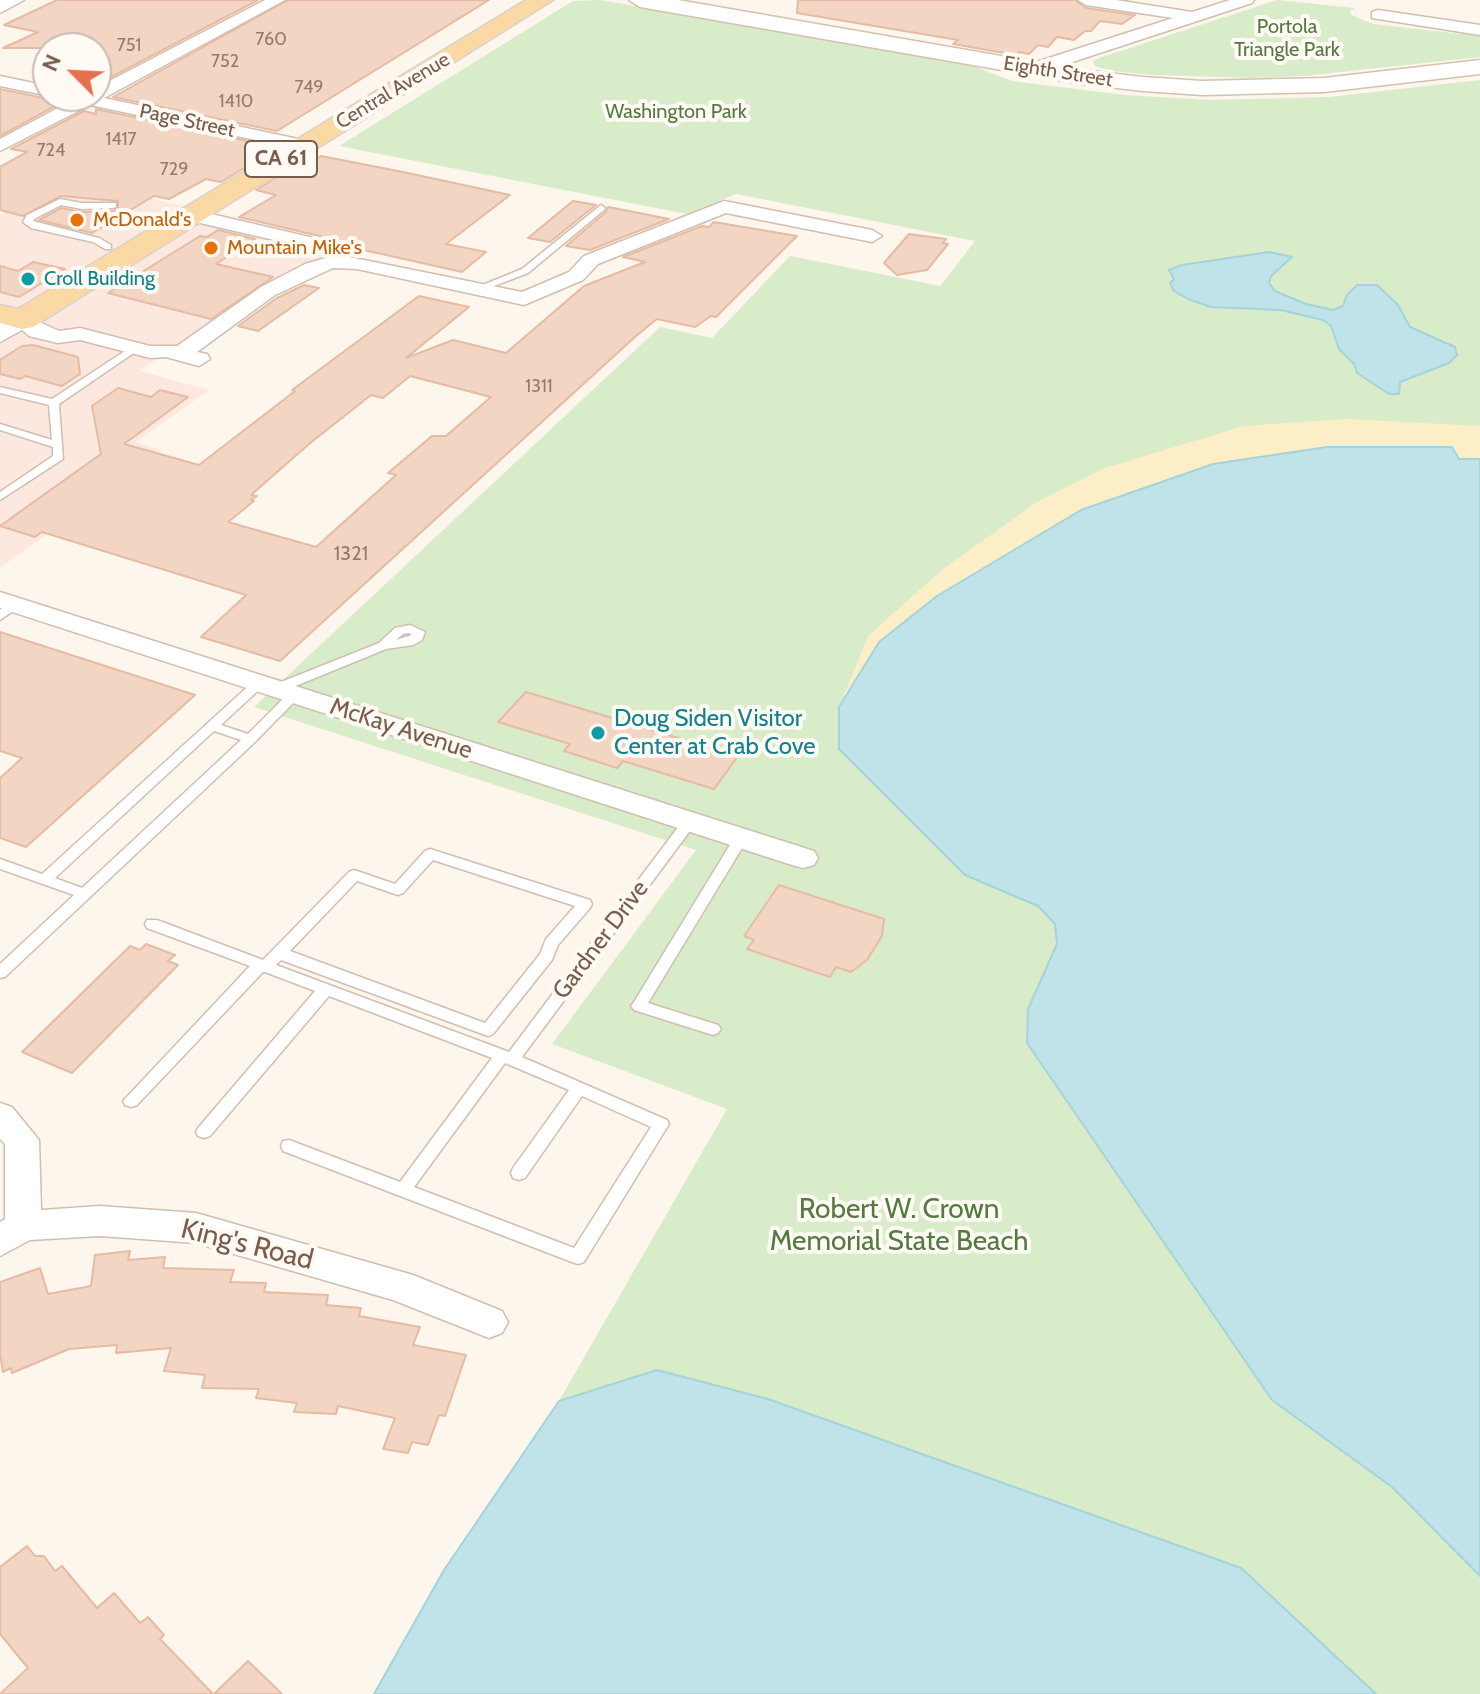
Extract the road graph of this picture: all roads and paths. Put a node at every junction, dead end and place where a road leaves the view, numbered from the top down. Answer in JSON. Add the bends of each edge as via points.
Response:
{"nodes":[{"id":1,"x":15,"y":0,"type":"edge"},
{"id":2,"x":277,"y":0,"type":"edge"},
{"id":3,"x":542,"y":0,"type":"edge"},
{"id":4,"x":640,"y":0,"type":"edge"},
{"id":5,"x":1086,"y":0,"type":"edge"},
{"id":6,"x":1246,"y":0,"type":"edge"},
{"id":7,"x":0,"y":7,"type":"edge"},
{"id":8,"x":1378,"y":15,"type":"dead end"},
{"id":9,"x":1194,"y":17,"type":"junction"},
{"id":10,"x":1480,"y":30,"type":"edge"},
{"id":11,"x":1480,"y":67,"type":"edge"},
{"id":12,"x":1033,"y":69,"type":"junction"},
{"id":13,"x":0,"y":81,"type":"edge"},
{"id":14,"x":112,"y":84,"type":"edge"},
{"id":15,"x":32,"y":88,"type":"edge"},
{"id":16,"x":112,"y":103,"type":"edge"},
{"id":17,"x":60,"y":112,"type":"edge"},
{"id":18,"x":303,"y":145,"type":"junction"},
{"id":19,"x":0,"y":146,"type":"edge"},
{"id":20,"x":113,"y":205,"type":"dead end"},
{"id":21,"x":601,"y":208,"type":"dead end"},
{"id":22,"x":190,"y":215,"type":"junction"},
{"id":23,"x":872,"y":236,"type":"dead end"},
{"id":24,"x":108,"y":247,"type":"dead end"},
{"id":25,"x":341,"y":261,"type":"junction"},
{"id":26,"x":478,"y":289,"type":"junction"},
{"id":27,"x":7,"y":322,"type":"edge"},
{"id":28,"x":142,"y":350,"type":"junction"},
{"id":29,"x":0,"y":390,"type":"edge"},
{"id":30,"x":54,"y":403,"type":"junction"},
{"id":31,"x":0,"y":427,"type":"edge"},
{"id":32,"x":58,"y":445,"type":"junction"},
{"id":33,"x":0,"y":497,"type":"edge"},
{"id":34,"x":5,"y":607,"type":"edge"},
{"id":35,"x":383,"y":646,"type":"dead end"},
{"id":36,"x":276,"y":689,"type":"junction"},
{"id":37,"x":212,"y":726,"type":"junction"},
{"id":38,"x":250,"y":739,"type":"junction"},
{"id":39,"x":690,"y":821,"type":"junction"},
{"id":40,"x":741,"y":838,"type":"junction"},
{"id":41,"x":803,"y":858,"type":"dead end"},
{"id":42,"x":3,"y":870,"type":"edge"},
{"id":43,"x":45,"y":879,"type":"junction"},
{"id":44,"x":83,"y":893,"type":"junction"},
{"id":45,"x":152,"y":924,"type":"dead end"},
{"id":46,"x":279,"y":953,"type":"junction"},
{"id":47,"x":263,"y":966,"type":"junction"},
{"id":48,"x":0,"y":973,"type":"edge"},
{"id":49,"x":326,"y":989,"type":"junction"},
{"id":50,"x":713,"y":1029,"type":"dead end"},
{"id":51,"x":507,"y":1057,"type":"junction"},
{"id":52,"x":579,"y":1088,"type":"junction"},
{"id":53,"x":131,"y":1101,"type":"dead end"},
{"id":54,"x":0,"y":1116,"type":"edge"},
{"id":55,"x":204,"y":1132,"type":"dead end"},
{"id":56,"x":289,"y":1146,"type":"dead end"},
{"id":57,"x":519,"y":1173,"type":"dead end"},
{"id":58,"x":403,"y":1190,"type":"junction"},
{"id":59,"x":11,"y":1234,"type":"edge"},
{"id":60,"x":489,"y":1322,"type":"dead end"}],
"edges":[{"from":1,"to":7,"type":"street"},
{"from":2,"to":14,"type":"street"},
{"from":3,"to":18,"type":"main road","name":"Central Avenue","number":"CA 61"},
{"from":4,"to":12,"type":"main road","name":"Eighth Street"},
{"from":5,"to":9,"type":"street"},
{"from":6,"to":9,"type":"street"},
{"from":8,"to":10,"type":"street"},
{"from":9,"to":12,"type":"street"},
{"from":11,"to":12,"type":"main road","name":"Eighth Street","via":[[1260,88],[1130,83]]},
{"from":13,"to":15,"type":"street"},
{"from":16,"to":18,"type":"street","name":"Page Street"},
{"from":17,"to":19,"type":"street"},
{"from":18,"to":22,"type":"main road","name":"Central Avenue","number":"CA 61"},
{"from":20,"to":24,"type":"lane","via":[[60,202],[28,222]]},
{"from":21,"to":26,"type":"lane","via":[[525,271]]},
{"from":22,"to":25,"type":"street","via":[[324,246]]},
{"from":22,"to":27,"type":"main road","name":"Central Avenue","number":"CA 61"},
{"from":23,"to":26,"type":"street","via":[[724,207],[591,260],[576,276],[524,299]]},
{"from":25,"to":26,"type":"street"},
{"from":25,"to":28,"type":"street","via":[[320,264],[285,281],[187,361],[152,360]]},
{"from":27,"to":28,"type":"street","via":[[58,337],[80,334]]},
{"from":28,"to":30,"type":"lane"},
{"from":29,"to":30,"type":"lane"},
{"from":30,"to":32,"type":"lane"},
{"from":31,"to":32,"type":"lane"},
{"from":32,"to":33,"type":"lane","via":[[59,457]]},
{"from":34,"to":36,"type":"street","name":"McKay Avenue"},
{"from":35,"to":36,"type":"lane"},
{"from":36,"to":37,"type":"lane"},
{"from":36,"to":38,"type":"lane"},
{"from":36,"to":39,"type":"street","name":"McKay Avenue"},
{"from":37,"to":38,"type":"lane"},
{"from":37,"to":43,"type":"lane"},
{"from":38,"to":44,"type":"lane"},
{"from":39,"to":40,"type":"street","name":"McKay Avenue"},
{"from":39,"to":51,"type":"lane","name":"Gardner Drive"},
{"from":40,"to":41,"type":"street","name":"McKay Avenue"},
{"from":40,"to":50,"type":"lane","via":[[639,1006]]},
{"from":42,"to":43,"type":"lane"},
{"from":43,"to":44,"type":"lane"},
{"from":44,"to":48,"type":"lane"},
{"from":45,"to":47,"type":"lane"},
{"from":46,"to":46,"type":"lane","via":[[488,1030],[585,904],[430,854],[398,890],[354,875]]},
{"from":46,"to":47,"type":"lane"},
{"from":47,"to":49,"type":"lane"},
{"from":47,"to":53,"type":"lane"},
{"from":49,"to":51,"type":"lane"},
{"from":49,"to":55,"type":"lane"},
{"from":51,"to":52,"type":"lane"},
{"from":51,"to":58,"type":"lane","name":"Gardner Drive"},
{"from":52,"to":57,"type":"lane"},
{"from":52,"to":58,"type":"lane","via":[[661,1124],[578,1257]]},
{"from":54,"to":59,"type":"street","via":[[22,1140]]},
{"from":56,"to":58,"type":"lane"},
{"from":59,"to":60,"type":"street","name":"King's Road","via":[[100,1221],[196,1228],[400,1286]]}]}
